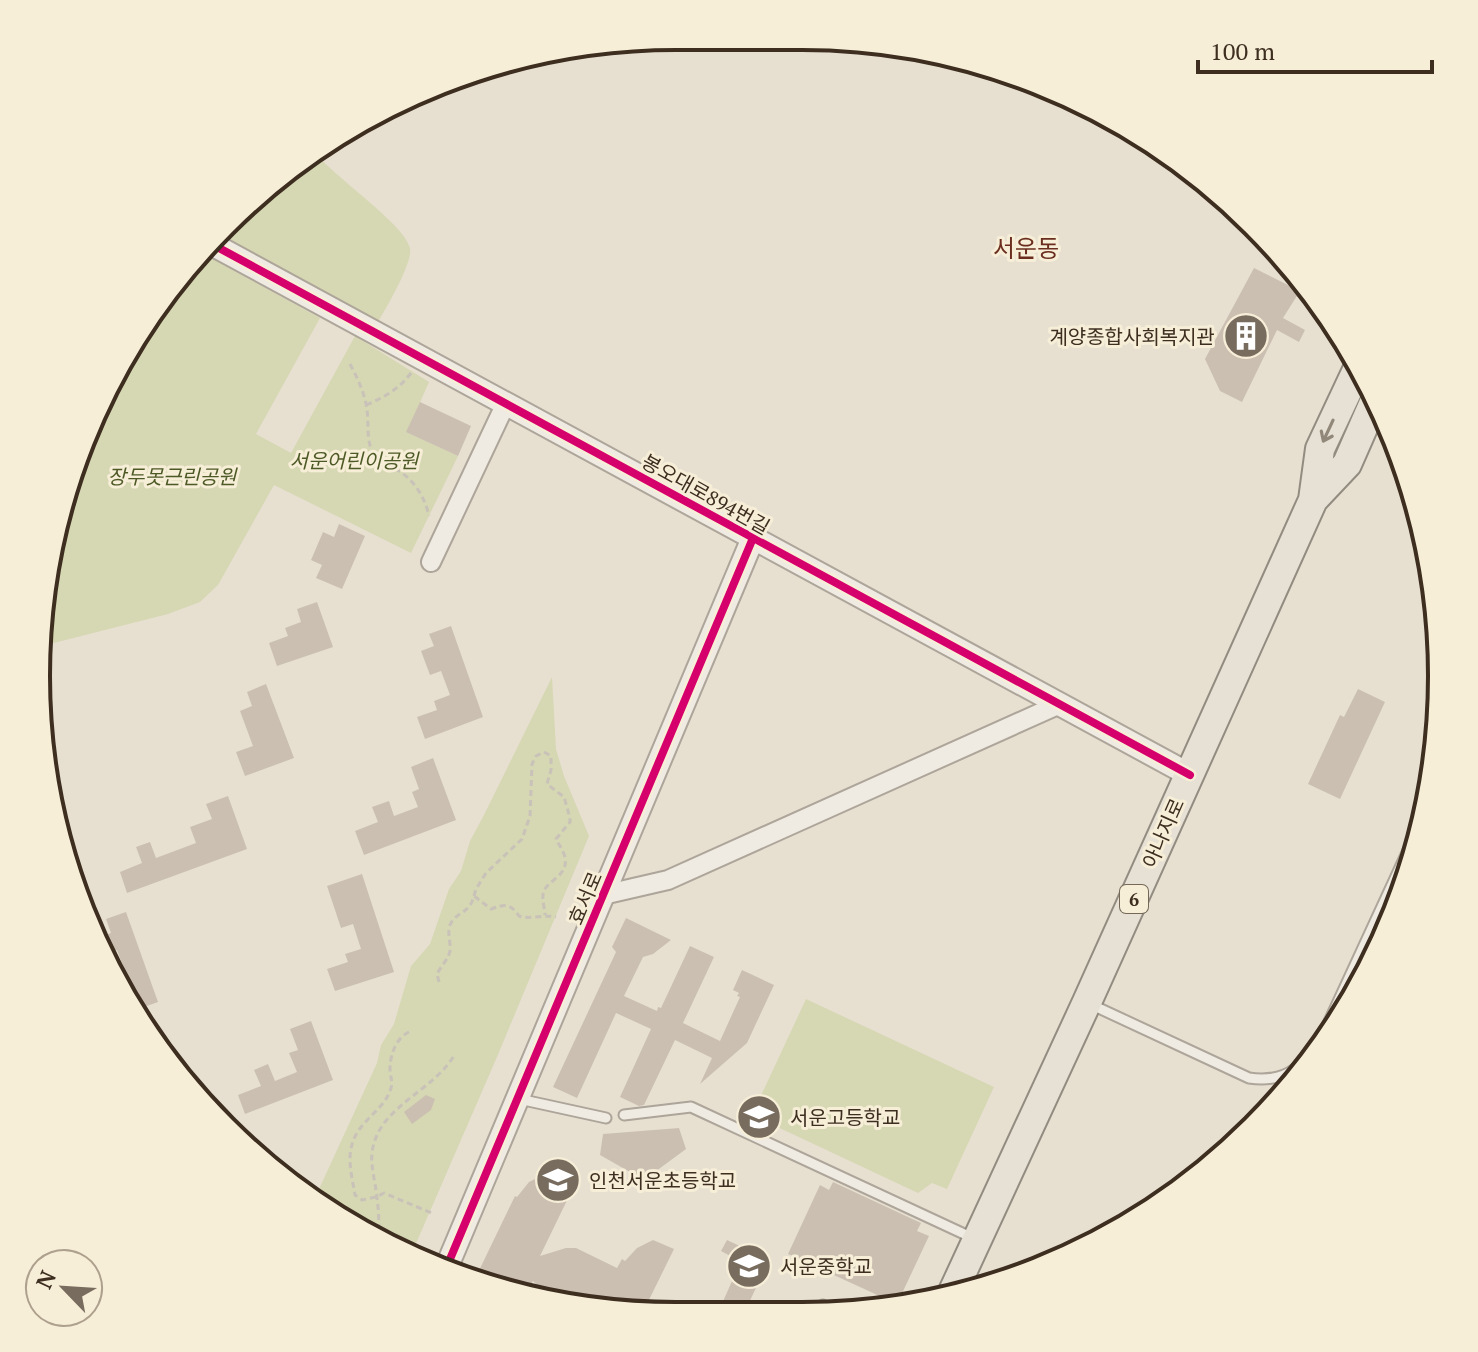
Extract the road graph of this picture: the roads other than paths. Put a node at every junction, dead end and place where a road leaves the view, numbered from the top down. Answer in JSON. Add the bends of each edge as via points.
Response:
{"nodes":[{"id":1,"x":219,"y":248,"type":"edge"},
{"id":2,"x":1353,"y":379,"type":"edge"},
{"id":3,"x":506,"y":403,"type":"junction"},
{"id":4,"x":1369,"y":413,"type":"edge"},
{"id":5,"x":1313,"y":500,"type":"junction"},
{"id":6,"x":753,"y":538,"type":"junction"},
{"id":7,"x":431,"y":562,"type":"dead end"},
{"id":8,"x":1060,"y":704,"type":"junction"},
{"id":9,"x":1190,"y":775,"type":"junction"},
{"id":10,"x":1392,"y":886,"type":"edge"},
{"id":11,"x":603,"y":895,"type":"junction"},
{"id":12,"x":1344,"y":989,"type":"edge"},
{"id":13,"x":1087,"y":1002,"type":"junction"},
{"id":14,"x":1282,"y":1078,"type":"edge"},
{"id":15,"x":518,"y":1099,"type":"junction"},
{"id":16,"x":624,"y":1115,"type":"dead end"},
{"id":17,"x":606,"y":1118,"type":"dead end"},
{"id":18,"x":978,"y":1241,"type":"junction"},
{"id":19,"x":450,"y":1259,"type":"edge"},
{"id":20,"x":958,"y":1282,"type":"edge"}],
"edges":[{"from":1,"to":3,"type":"street","name":"봉오대로894번길"},
{"from":2,"to":5,"type":"main road","name":"아나지로","number":"6","one_way":true,"via":[[1320,449]]},
{"from":3,"to":6,"type":"street","name":"봉오대로894번길"},
{"from":3,"to":7,"type":"street"},
{"from":4,"to":5,"type":"main road","name":"아나지로","number":"6","via":[[1347,464]]},
{"from":5,"to":9,"type":"main road","name":"아나지로","number":"6"},
{"from":6,"to":8,"type":"street","name":"봉오대로894번길"},
{"from":6,"to":11,"type":"street","name":"효서로"},
{"from":8,"to":9,"type":"street","name":"봉오대로894번길"},
{"from":8,"to":11,"type":"street","via":[[668,880]]},
{"from":9,"to":13,"type":"main road","name":"아나지로","number":"6"},
{"from":10,"to":12,"type":"lane"},
{"from":11,"to":15,"type":"street","name":"효서로"},
{"from":13,"to":14,"type":"lane","via":[[1249,1078]]},
{"from":13,"to":18,"type":"main road","name":"아나지로","number":"6"},
{"from":15,"to":17,"type":"lane"},
{"from":15,"to":19,"type":"street","name":"효서로"},
{"from":16,"to":18,"type":"lane","via":[[691,1107]]},
{"from":18,"to":20,"type":"main road","name":"아나지로","number":"6"}]}
